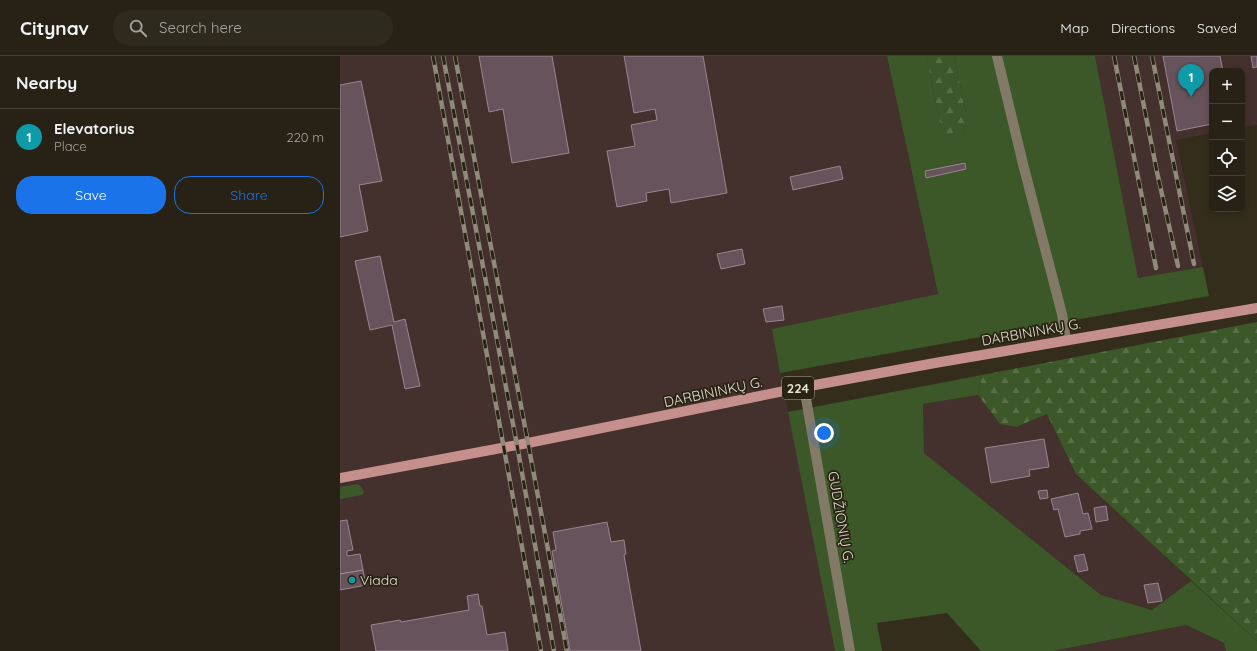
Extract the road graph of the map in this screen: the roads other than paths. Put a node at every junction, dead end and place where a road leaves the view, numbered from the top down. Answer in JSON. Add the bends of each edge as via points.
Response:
{"nodes":[{"id":1,"x":997,"y":56,"type":"edge"},
{"id":2,"x":1257,"y":308,"type":"edge"},
{"id":3,"x":1066,"y":339,"type":"junction"},
{"id":4,"x":804,"y":387,"type":"junction"},
{"id":5,"x":340,"y":478,"type":"edge"},
{"id":6,"x":850,"y":651,"type":"edge"}],
"edges":[{"from":1,"to":3,"type":"street","via":[[1062,314]]},
{"from":2,"to":3,"type":"main road","name":"DARBININKŲ G.","number":"224"},
{"from":3,"to":4,"type":"main road","name":"DARBININKŲ G.","number":"224"},
{"from":4,"to":5,"type":"main road","name":"DARBININKŲ G.","number":"224"},
{"from":4,"to":6,"type":"street","name":"GUDŽIONIŲ G."}]}
